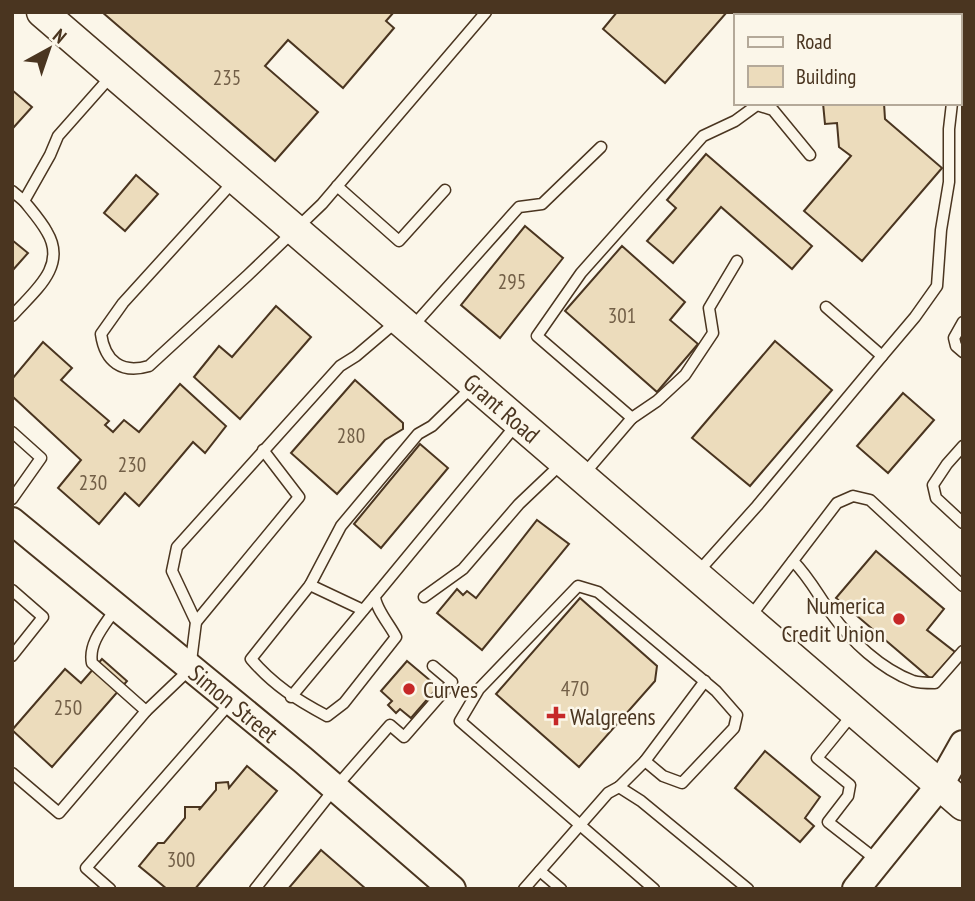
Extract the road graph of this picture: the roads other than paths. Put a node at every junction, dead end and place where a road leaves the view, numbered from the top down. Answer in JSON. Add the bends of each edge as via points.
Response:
{"nodes":[{"id":1,"x":43,"y":12,"type":"edge"},
{"id":2,"x":486,"y":12,"type":"edge"},
{"id":3,"x":113,"y":73,"type":"junction"},
{"id":4,"x":952,"y":105,"type":"edge"},
{"id":5,"x":601,"y":147,"type":"dead end"},
{"id":6,"x":810,"y":155,"type":"dead end"},
{"id":7,"x":235,"y":178,"type":"junction"},
{"id":8,"x":337,"y":186,"type":"junction"},
{"id":9,"x":445,"y":190,"type":"dead end"},
{"id":10,"x":12,"y":191,"type":"edge"},
{"id":11,"x":24,"y":201,"type":"junction"},
{"id":12,"x":295,"y":231,"type":"junction"},
{"id":13,"x":737,"y":261,"type":"dead end"},
{"id":14,"x":826,"y":307,"type":"dead end"},
{"id":15,"x":12,"y":316,"type":"edge"},
{"id":16,"x":963,"y":321,"type":"edge"},
{"id":17,"x":404,"y":325,"type":"junction"},
{"id":18,"x":963,"y":352,"type":"edge"},
{"id":19,"x":882,"y":355,"type":"junction"},
{"id":20,"x":474,"y":385,"type":"junction"},
{"id":21,"x":632,"y":418,"type":"junction"},
{"id":22,"x":518,"y":423,"type":"junction"},
{"id":23,"x":12,"y":432,"type":"edge"},
{"id":24,"x":963,"y":446,"type":"edge"},
{"id":25,"x":263,"y":450,"type":"junction"},
{"id":26,"x":572,"y":469,"type":"junction"},
{"id":27,"x":12,"y":499,"type":"edge"},
{"id":28,"x":12,"y":521,"type":"edge"},
{"id":29,"x":963,"y":523,"type":"edge"},
{"id":30,"x":793,"y":561,"type":"junction"},
{"id":31,"x":695,"y":575,"type":"junction"},
{"id":32,"x":310,"y":585,"type":"junction"},
{"id":33,"x":963,"y":586,"type":"edge"},
{"id":34,"x":12,"y":590,"type":"edge"},
{"id":35,"x":375,"y":596,"type":"junction"},
{"id":36,"x":424,"y":597,"type":"dead end"},
{"id":37,"x":116,"y":608,"type":"junction"},
{"id":38,"x":363,"y":611,"type":"junction"},
{"id":39,"x":748,"y":621,"type":"junction"},
{"id":40,"x":196,"y":622,"type":"junction"},
{"id":41,"x":963,"y":652,"type":"edge"},
{"id":42,"x":12,"y":656,"type":"edge"},
{"id":43,"x":433,"y":666,"type":"dead end"},
{"id":44,"x":190,"y":668,"type":"junction"},
{"id":45,"x":705,"y":681,"type":"junction"},
{"id":46,"x":291,"y":697,"type":"junction"},
{"id":47,"x":231,"y":702,"type":"junction"},
{"id":48,"x":146,"y":711,"type":"junction"},
{"id":49,"x":855,"y":712,"type":"junction"},
{"id":50,"x":963,"y":744,"type":"edge"},
{"id":51,"x":645,"y":761,"type":"junction"},
{"id":52,"x":12,"y":773,"type":"edge"},
{"id":53,"x":940,"y":785,"type":"junction"},
{"id":54,"x":619,"y":787,"type":"junction"},
{"id":55,"x":335,"y":788,"type":"junction"},
{"id":56,"x":963,"y":805,"type":"edge"},
{"id":57,"x":580,"y":826,"type":"junction"},
{"id":58,"x":878,"y":861,"type":"junction"},
{"id":59,"x":540,"y":871,"type":"junction"},
{"id":60,"x":110,"y":889,"type":"edge"},
{"id":61,"x":255,"y":889,"type":"edge"},
{"id":62,"x":452,"y":889,"type":"edge"},
{"id":63,"x":524,"y":889,"type":"edge"},
{"id":64,"x":561,"y":889,"type":"edge"},
{"id":65,"x":654,"y":889,"type":"edge"},
{"id":66,"x":748,"y":889,"type":"edge"},
{"id":67,"x":856,"y":889,"type":"edge"}],
"edges":[{"from":1,"to":3,"type":"main road","name":"Grant Road"},
{"from":2,"to":8,"type":"lane"},
{"from":3,"to":7,"type":"main road","name":"Grant Road"},
{"from":3,"to":11,"type":"lane","via":[[58,136]]},
{"from":4,"to":19,"type":"lane","via":[[949,182],[937,286]]},
{"from":5,"to":17,"type":"lane","via":[[542,204],[519,207]]},
{"from":6,"to":21,"type":"lane","via":[[773,110],[757,105],[703,136],[581,273],[537,336]]},
{"from":7,"to":12,"type":"main road","name":"Grant Road"},
{"from":7,"to":12,"type":"lane","via":[[123,303],[101,334],[103,348],[118,364],[134,370],[149,366]]},
{"from":8,"to":9,"type":"lane","via":[[399,241]]},
{"from":8,"to":12,"type":"lane"},
{"from":10,"to":11,"type":"lane"},
{"from":11,"to":15,"type":"lane","via":[[49,234],[54,255],[52,271]]},
{"from":12,"to":17,"type":"main road","name":"Grant Road"},
{"from":13,"to":21,"type":"lane","via":[[709,308],[713,332],[685,375]]},
{"from":14,"to":19,"type":"lane"},
{"from":16,"to":18,"type":"lane","via":[[954,338]]},
{"from":17,"to":20,"type":"main road","name":"Grant Road"},
{"from":17,"to":25,"type":"lane","via":[[340,366]]},
{"from":19,"to":31,"type":"lane"},
{"from":20,"to":22,"type":"main road","name":"Grant Road"},
{"from":20,"to":32,"type":"lane","via":[[418,435],[341,526]]},
{"from":21,"to":26,"type":"lane"},
{"from":22,"to":26,"type":"main road","name":"Grant Road"},
{"from":22,"to":35,"type":"lane"},
{"from":23,"to":27,"type":"lane","via":[[41,458]]},
{"from":24,"to":29,"type":"lane","via":[[933,485],[936,498]]},
{"from":25,"to":40,"type":"lane","via":[[177,547],[172,571]]},
{"from":25,"to":40,"type":"lane","via":[[299,497]]},
{"from":26,"to":31,"type":"main road","name":"Grant Road"},
{"from":26,"to":36,"type":"lane","via":[[519,504],[463,569]]},
{"from":28,"to":37,"type":"street","name":"Simon Street"},
{"from":30,"to":33,"type":"lane","via":[[837,503],[853,496],[870,500]]},
{"from":30,"to":39,"type":"lane"},
{"from":30,"to":41,"type":"lane","via":[[852,639],[886,667],[915,682],[934,683]]},
{"from":31,"to":39,"type":"main road","name":"Grant Road"},
{"from":32,"to":38,"type":"lane"},
{"from":32,"to":46,"type":"lane","via":[[251,659]]},
{"from":34,"to":42,"type":"lane","via":[[43,617]]},
{"from":35,"to":38,"type":"lane"},
{"from":35,"to":46,"type":"lane","via":[[375,604],[396,637],[344,703],[327,716]]},
{"from":37,"to":44,"type":"street","name":"Simon Street"},
{"from":37,"to":48,"type":"lane","via":[[94,642],[92,663]]},
{"from":38,"to":46,"type":"lane"},
{"from":39,"to":49,"type":"main road","name":"Grant Road"},
{"from":40,"to":44,"type":"lane"},
{"from":43,"to":55,"type":"lane","via":[[452,682],[404,737],[390,725]]},
{"from":44,"to":47,"type":"street","name":"Simon Street"},
{"from":44,"to":48,"type":"lane"},
{"from":45,"to":51,"type":"lane"},
{"from":45,"to":51,"type":"lane","via":[[737,715],[734,728],[682,783],[663,776]]},
{"from":45,"to":57,"type":"lane","via":[[598,592],[578,586],[479,689],[460,721]]},
{"from":47,"to":55,"type":"street","name":"Simon Street"},
{"from":47,"to":60,"type":"lane","via":[[86,868]]},
{"from":48,"to":52,"type":"lane","via":[[59,813]]},
{"from":49,"to":53,"type":"main road","name":"Grant Road"},
{"from":49,"to":58,"type":"lane","via":[[817,758],[850,785],[848,796],[828,822]]},
{"from":50,"to":53,"type":"street"},
{"from":51,"to":54,"type":"lane"},
{"from":53,"to":56,"type":"main road","name":"Grant Road"},
{"from":53,"to":58,"type":"street"},
{"from":54,"to":57,"type":"lane","via":[[608,793]]},
{"from":54,"to":66,"type":"lane"},
{"from":55,"to":61,"type":"lane"},
{"from":55,"to":62,"type":"street","name":"Simon Street"},
{"from":57,"to":59,"type":"lane"},
{"from":57,"to":65,"type":"lane"},
{"from":58,"to":67,"type":"street"},
{"from":59,"to":63,"type":"lane"},
{"from":59,"to":64,"type":"lane"}]}
